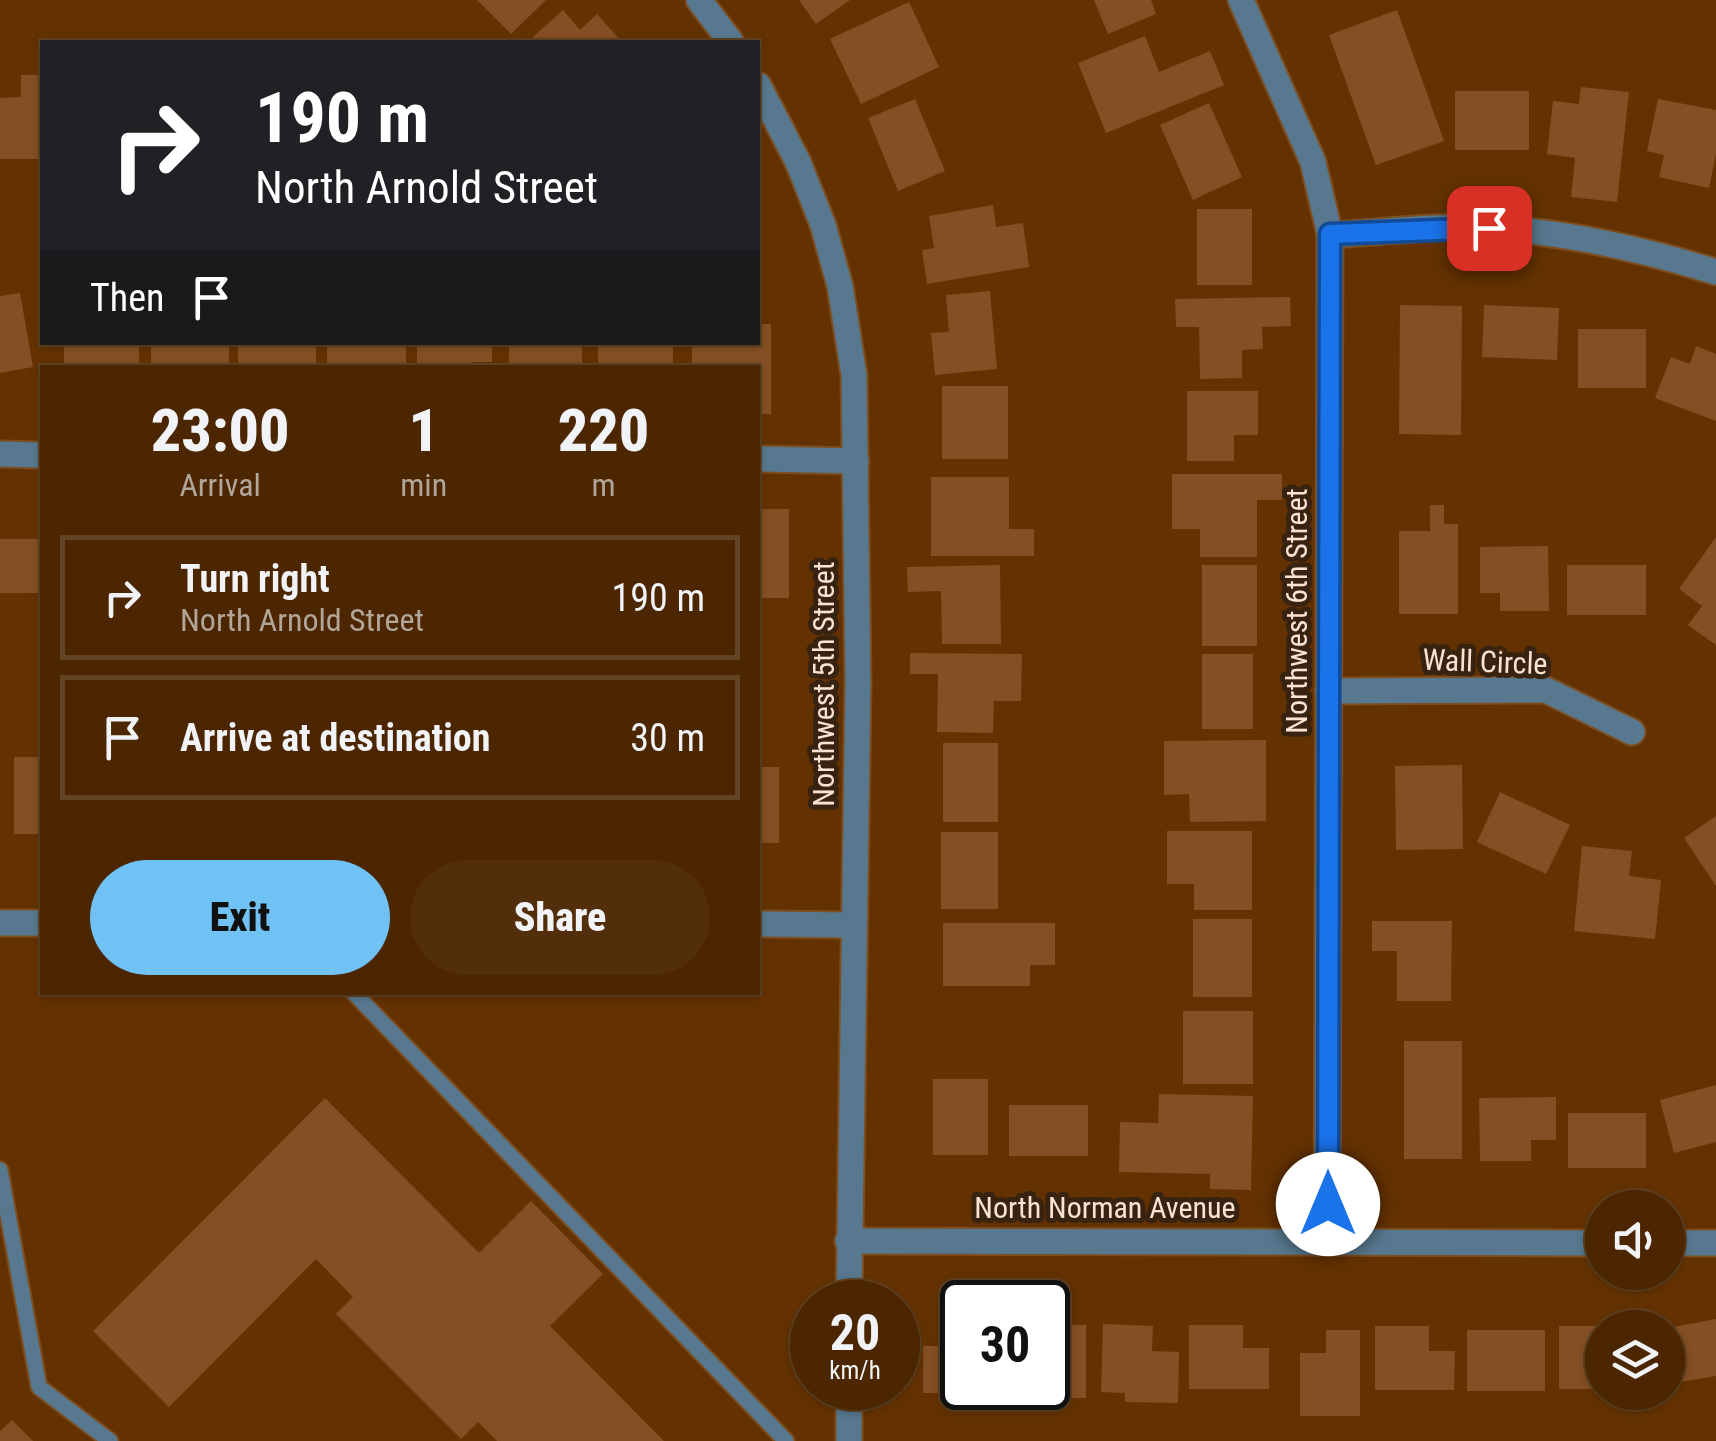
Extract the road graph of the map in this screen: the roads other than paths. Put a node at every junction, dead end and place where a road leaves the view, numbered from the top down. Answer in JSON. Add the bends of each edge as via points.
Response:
{"nodes":[{"id":1,"x":699,"y":0,"type":"edge"},
{"id":2,"x":1241,"y":0,"type":"edge"},
{"id":3,"x":729,"y":40,"type":"edge"},
{"id":4,"x":760,"y":89,"type":"edge"},
{"id":5,"x":1330,"y":234,"type":"junction"},
{"id":6,"x":1716,"y":272,"type":"edge"},
{"id":7,"x":0,"y":454,"type":"edge"},
{"id":8,"x":40,"y":455,"type":"edge"},
{"id":9,"x":760,"y":459,"type":"edge"},
{"id":10,"x":856,"y":461,"type":"junction"},
{"id":11,"x":1328,"y":691,"type":"junction"},
{"id":12,"x":1632,"y":732,"type":"dead end"},
{"id":13,"x":0,"y":923,"type":"edge"},
{"id":14,"x":40,"y":923,"type":"edge"},
{"id":15,"x":760,"y":924,"type":"edge"},
{"id":16,"x":854,"y":924,"type":"junction"},
{"id":17,"x":356,"y":995,"type":"edge"},
{"id":18,"x":0,"y":1170,"type":"edge"},
{"id":19,"x":848,"y":1241,"type":"junction"},
{"id":20,"x":1328,"y":1241,"type":"junction"},
{"id":21,"x":1585,"y":1243,"type":"edge"},
{"id":22,"x":1685,"y":1243,"type":"edge"},
{"id":23,"x":1716,"y":1243,"type":"edge"},
{"id":24,"x":849,"y":1280,"type":"edge"},
{"id":25,"x":849,"y":1410,"type":"edge"},
{"id":26,"x":110,"y":1441,"type":"edge"},
{"id":27,"x":786,"y":1441,"type":"edge"},
{"id":28,"x":849,"y":1441,"type":"edge"}],
"edges":[{"from":1,"to":3,"type":"street"},
{"from":2,"to":5,"type":"street","name":"Northwest 6th Street","via":[[1313,162]]},
{"from":4,"to":10,"type":"street","name":"Northwest 5th Street","via":[[798,162],[840,286],[854,375]]},
{"from":5,"to":6,"type":"street","via":[[1521,231],[1649,252]]},
{"from":5,"to":11,"type":"street","name":"Northwest 6th Street"},
{"from":7,"to":8,"type":"street"},
{"from":9,"to":10,"type":"street"},
{"from":10,"to":16,"type":"street","name":"Northwest 5th Street"},
{"from":11,"to":12,"type":"street","name":"Wall Circle","via":[[1546,690]]},
{"from":11,"to":20,"type":"street","name":"Northwest 6th Street"},
{"from":13,"to":14,"type":"street"},
{"from":15,"to":16,"type":"street"},
{"from":16,"to":19,"type":"street","name":"Northwest 5th Street"},
{"from":17,"to":27,"type":"lane"},
{"from":18,"to":26,"type":"lane","via":[[39,1387]]},
{"from":19,"to":20,"type":"street","name":"North Norman Avenue"},
{"from":19,"to":24,"type":"street","name":"Northwest 5th Street"},
{"from":20,"to":21,"type":"street","name":"North Norman Avenue"},
{"from":22,"to":23,"type":"street"},
{"from":25,"to":28,"type":"street"}]}
